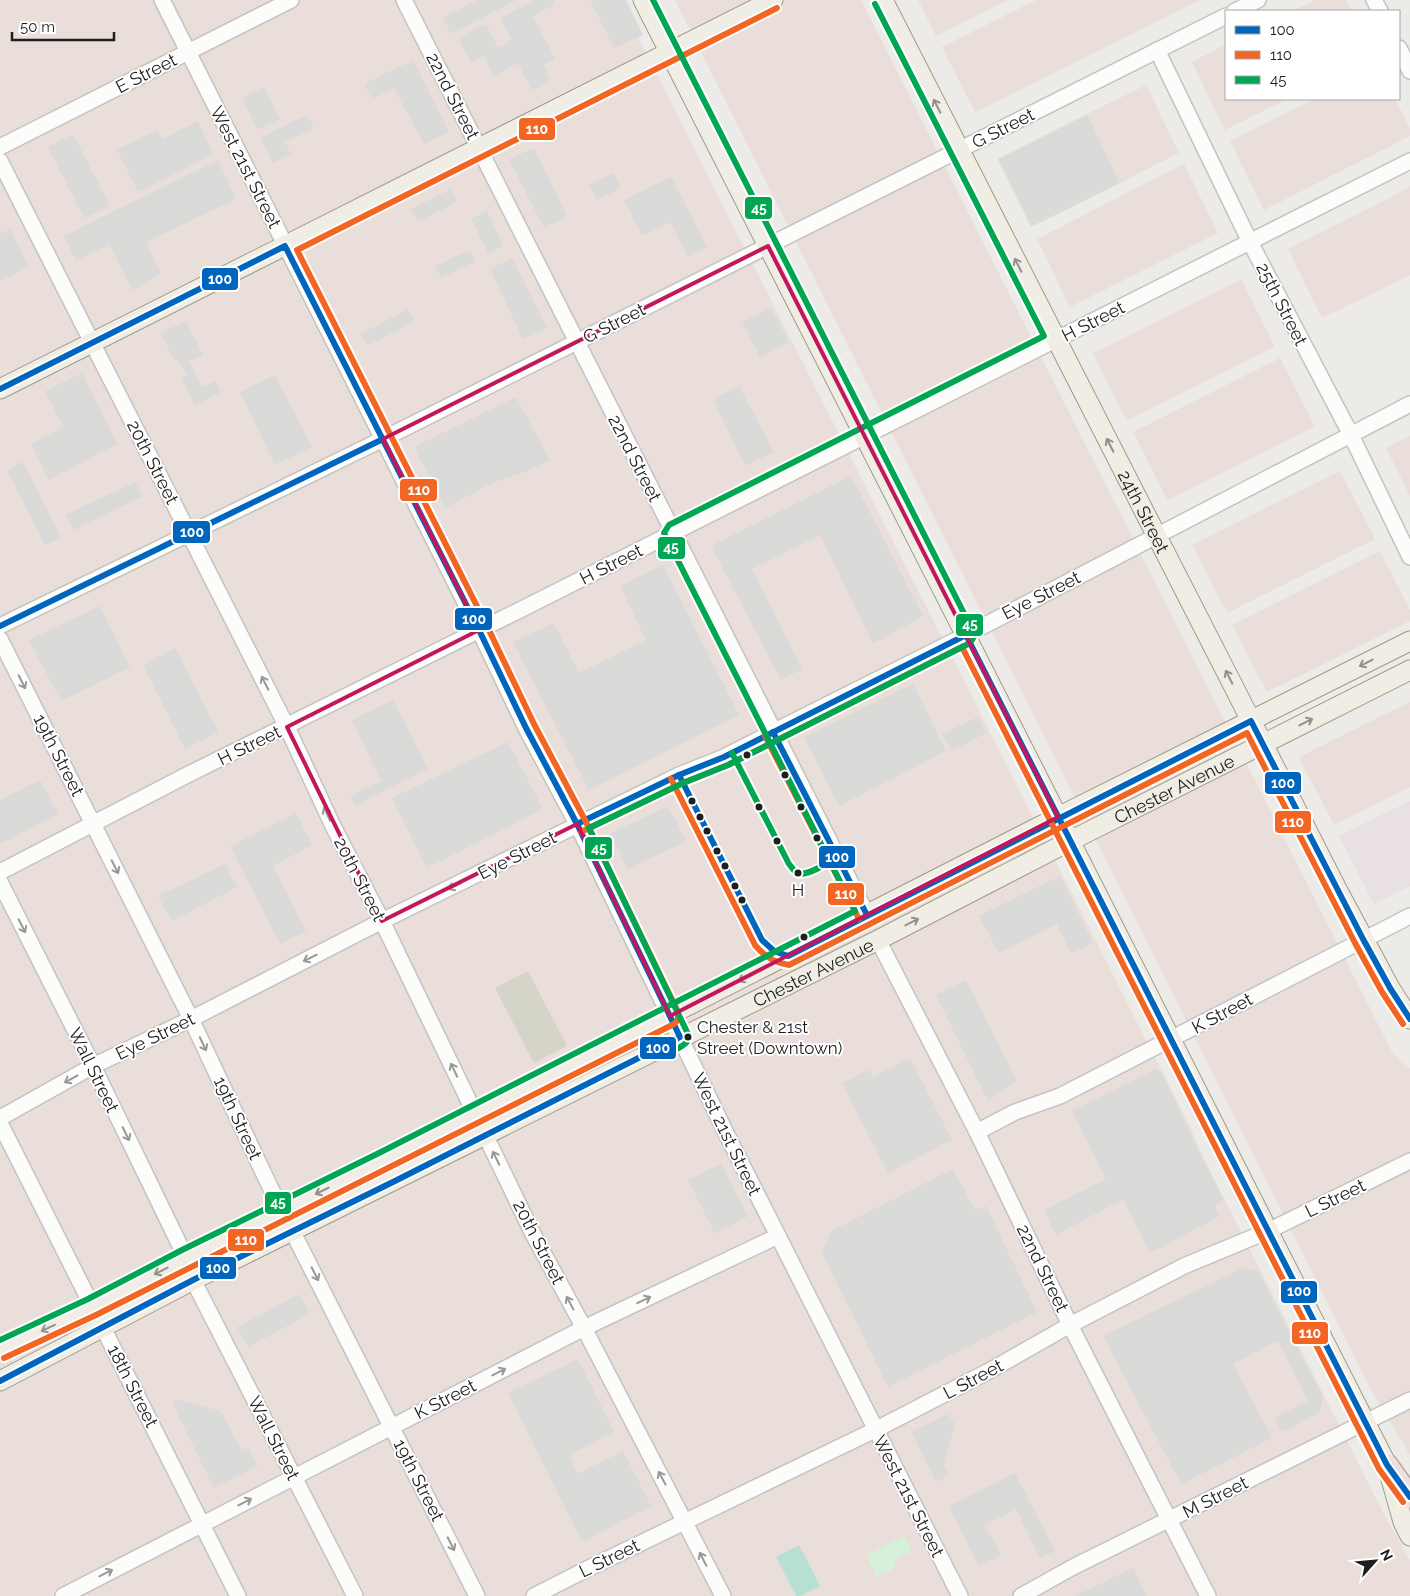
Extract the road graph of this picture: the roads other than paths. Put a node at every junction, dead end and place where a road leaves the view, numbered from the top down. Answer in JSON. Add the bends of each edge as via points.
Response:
{"nodes":[{"id":1,"x":162,"y":0,"type":"edge"},
{"id":2,"x":291,"y":0,"type":"edge"},
{"id":3,"x":404,"y":0,"type":"edge"},
{"id":4,"x":643,"y":0,"type":"edge"},
{"id":5,"x":773,"y":0,"type":"edge"},
{"id":6,"x":883,"y":0,"type":"edge"},
{"id":7,"x":1258,"y":0,"type":"edge"},
{"id":8,"x":1237,"y":10,"type":"edge"},
{"id":9,"x":1225,"y":16,"type":"edge"},
{"id":10,"x":1158,"y":50,"type":"junction"},
{"id":11,"x":1400,"y":50,"type":"edge"},
{"id":12,"x":188,"y":52,"type":"junction"},
{"id":13,"x":670,"y":52,"type":"junction"},
{"id":14,"x":1410,"y":71,"type":"edge"},
{"id":15,"x":0,"y":147,"type":"edge"},
{"id":16,"x":479,"y":148,"type":"junction"},
{"id":17,"x":959,"y":150,"type":"junction"},
{"id":18,"x":0,"y":160,"type":"edge"},
{"id":19,"x":1410,"y":161,"type":"edge"},
{"id":20,"x":1250,"y":242,"type":"junction"},
{"id":21,"x":285,"y":246,"type":"junction"},
{"id":22,"x":768,"y":246,"type":"junction"},
{"id":23,"x":1056,"y":340,"type":"junction"},
{"id":24,"x":577,"y":342,"type":"junction"},
{"id":25,"x":92,"y":343,"type":"junction"},
{"id":26,"x":0,"y":390,"type":"edge"},
{"id":27,"x":1410,"y":404,"type":"edge"},
{"id":28,"x":1351,"y":435,"type":"junction"},
{"id":29,"x":865,"y":436,"type":"junction"},
{"id":30,"x":383,"y":439,"type":"junction"},
{"id":31,"x":189,"y":532,"type":"junction"},
{"id":32,"x":673,"y":533,"type":"junction"},
{"id":33,"x":1156,"y":536,"type":"junction"},
{"id":34,"x":1410,"y":557,"type":"edge"},
{"id":35,"x":0,"y":626,"type":"edge"},
{"id":36,"x":479,"y":630,"type":"junction"},
{"id":37,"x":966,"y":635,"type":"junction"},
{"id":38,"x":0,"y":639,"type":"edge"},
{"id":39,"x":1410,"y":641,"type":"edge"},
{"id":40,"x":1410,"y":650,"type":"edge"},
{"id":41,"x":1410,"y":670,"type":"edge"},
{"id":42,"x":1378,"y":686,"type":"junction"},
{"id":43,"x":1251,"y":721,"type":"junction"},
{"id":44,"x":287,"y":726,"type":"junction"},
{"id":45,"x":774,"y":732,"type":"junction"},
{"id":46,"x":1263,"y":744,"type":"junction"},
{"id":47,"x":1058,"y":817,"type":"junction"},
{"id":48,"x":93,"y":823,"type":"junction"},
{"id":49,"x":577,"y":824,"type":"junction"},
{"id":50,"x":1070,"y":841,"type":"junction"},
{"id":51,"x":0,"y":872,"type":"edge"},
{"id":52,"x":0,"y":882,"type":"edge"},
{"id":53,"x":867,"y":915,"type":"junction"},
{"id":54,"x":1410,"y":916,"type":"edge"},
{"id":55,"x":382,"y":921,"type":"junction"},
{"id":56,"x":1363,"y":939,"type":"junction"},
{"id":57,"x":878,"y":940,"type":"junction"},
{"id":58,"x":670,"y":1016,"type":"junction"},
{"id":59,"x":191,"y":1019,"type":"junction"},
{"id":60,"x":1410,"y":1019,"type":"edge"},
{"id":61,"x":680,"y":1037,"type":"junction"},
{"id":62,"x":1171,"y":1040,"type":"junction"},
{"id":63,"x":93,"y":1066,"type":"junction"},
{"id":64,"x":475,"y":1114,"type":"junction"},
{"id":65,"x":0,"y":1118,"type":"edge"},
{"id":66,"x":0,"y":1123,"type":"edge"},
{"id":67,"x":977,"y":1132,"type":"junction"},
{"id":68,"x":486,"y":1136,"type":"junction"},
{"id":69,"x":1410,"y":1161,"type":"edge"},
{"id":70,"x":283,"y":1211,"type":"junction"},
{"id":71,"x":293,"y":1230,"type":"junction"},
{"id":72,"x":1268,"y":1231,"type":"junction"},
{"id":73,"x":778,"y":1236,"type":"junction"},
{"id":74,"x":186,"y":1258,"type":"junction"},
{"id":75,"x":193,"y":1280,"type":"junction"},
{"id":76,"x":92,"y":1307,"type":"junction"},
{"id":77,"x":1070,"y":1325,"type":"junction"},
{"id":78,"x":103,"y":1328,"type":"junction"},
{"id":79,"x":584,"y":1328,"type":"junction"},
{"id":80,"x":0,"y":1350,"type":"edge"},
{"id":81,"x":0,"y":1382,"type":"edge"},
{"id":82,"x":1410,"y":1400,"type":"edge"},
{"id":83,"x":1365,"y":1422,"type":"junction"},
{"id":84,"x":392,"y":1427,"type":"junction"},
{"id":85,"x":875,"y":1430,"type":"junction"},
{"id":86,"x":1387,"y":1466,"type":"junction"},
{"id":87,"x":294,"y":1477,"type":"junction"},
{"id":88,"x":1410,"y":1497,"type":"edge"},
{"id":89,"x":1170,"y":1520,"type":"junction"},
{"id":90,"x":684,"y":1521,"type":"junction"},
{"id":91,"x":202,"y":1524,"type":"junction"},
{"id":92,"x":1410,"y":1536,"type":"edge"},
{"id":93,"x":63,"y":1596,"type":"edge"},
{"id":94,"x":238,"y":1596,"type":"edge"},
{"id":95,"x":355,"y":1596,"type":"edge"},
{"id":96,"x":477,"y":1596,"type":"edge"},
{"id":97,"x":534,"y":1596,"type":"edge"},
{"id":98,"x":722,"y":1596,"type":"edge"},
{"id":99,"x":960,"y":1596,"type":"edge"},
{"id":100,"x":1021,"y":1596,"type":"edge"},
{"id":101,"x":1208,"y":1596,"type":"edge"}],
"edges":[{"from":1,"to":12,"type":"street","name":"West 21st Street"},
{"from":2,"to":12,"type":"street","name":"E Street"},
{"from":3,"to":16,"type":"street","name":"22nd Street"},
{"from":4,"to":13,"type":"main road"},
{"from":5,"to":13,"type":"main road"},
{"from":17,"to":6,"type":"main road","name":"24th Street","one_way":true},
{"from":7,"to":8,"type":"street"},
{"from":9,"to":10,"type":"street","name":"G Street"},
{"from":10,"to":17,"type":"street","name":"G Street"},
{"from":10,"to":20,"type":"street","name":"25th Street"},
{"from":11,"to":14,"type":"street"},
{"from":12,"to":15,"type":"street","name":"E Street"},
{"from":12,"to":21,"type":"street","name":"West 21st Street"},
{"from":13,"to":16,"type":"main road"},
{"from":13,"to":22,"type":"main road"},
{"from":16,"to":21,"type":"main road"},
{"from":16,"to":24,"type":"street","name":"22nd Street"},
{"from":17,"to":22,"type":"street","name":"G Street"},
{"from":23,"to":17,"type":"main road","name":"24th Street","one_way":true},
{"from":18,"to":25,"type":"street","name":"20th Street"},
{"from":19,"to":20,"type":"street","name":"H Street"},
{"from":20,"to":23,"type":"street","name":"H Street"},
{"from":20,"to":28,"type":"street","name":"25th Street"},
{"from":21,"to":25,"type":"main road"},
{"from":21,"to":30,"type":"street","name":"West 21st Street"},
{"from":22,"to":24,"type":"street","name":"G Street"},
{"from":22,"to":29,"type":"main road"},
{"from":23,"to":29,"type":"street","name":"H Street"},
{"from":33,"to":23,"type":"main road","name":"24th Street","one_way":true},
{"from":24,"to":30,"type":"street","name":"G Street"},
{"from":24,"to":32,"type":"street","name":"22nd Street"},
{"from":25,"to":26,"type":"main road"},
{"from":25,"to":31,"type":"street","name":"20th Street"},
{"from":27,"to":28,"type":"street","name":"Eye Street"},
{"from":28,"to":33,"type":"street","name":"Eye Street"},
{"from":28,"to":34,"type":"street","name":"25th Street"},
{"from":29,"to":32,"type":"street","name":"H Street"},
{"from":29,"to":37,"type":"main road"},
{"from":30,"to":31,"type":"street","name":"G Street"},
{"from":30,"to":36,"type":"street","name":"West 21st Street"},
{"from":31,"to":35,"type":"street","name":"G Street"},
{"from":44,"to":31,"type":"street","name":"20th Street","one_way":true},
{"from":32,"to":36,"type":"street","name":"H Street"},
{"from":32,"to":45,"type":"street","name":"22nd Street"},
{"from":33,"to":37,"type":"street","name":"Eye Street"},
{"from":43,"to":33,"type":"main road","name":"24th Street","one_way":true},
{"from":36,"to":44,"type":"street","name":"H Street"},
{"from":36,"to":49,"type":"street","name":"West 21st Street"},
{"from":37,"to":45,"type":"street","name":"Eye Street"},
{"from":37,"to":47,"type":"main road"},
{"from":38,"to":48,"type":"street","name":"19th Street","one_way":true},
{"from":39,"to":43,"type":"main road","name":"Chester Avenue","one_way":true},
{"from":40,"to":42,"type":"main road","via":[[1385,670]]},
{"from":41,"to":42,"type":"main road","name":"Chester Avenue"},
{"from":46,"to":42,"type":"main road","name":"Chester Avenue","one_way":true},
{"from":43,"to":46,"type":"main road","name":"24th Street"},
{"from":43,"to":47,"type":"main road","name":"Chester Avenue"},
{"from":44,"to":48,"type":"street","name":"H Street"},
{"from":55,"to":44,"type":"street","name":"20th Street","one_way":true},
{"from":45,"to":49,"type":"street","name":"Eye Street"},
{"from":45,"to":53,"type":"street","name":"22nd Street"},
{"from":46,"to":50,"type":"main road","name":"Chester Avenue"},
{"from":46,"to":56,"type":"main road","name":"24th Street"},
{"from":47,"to":50,"type":"main road"},
{"from":47,"to":53,"type":"main road","name":"Chester Avenue"},
{"from":48,"to":51,"type":"street","name":"H Street"},
{"from":48,"to":59,"type":"street","name":"19th Street","one_way":true},
{"from":49,"to":55,"type":"street","name":"Eye Street","one_way":true},
{"from":49,"to":58,"type":"street","name":"West 21st Street"},
{"from":57,"to":50,"type":"main road","name":"Chester Avenue","one_way":true},
{"from":50,"to":62,"type":"main road"},
{"from":52,"to":63,"type":"street","name":"Wall Street","one_way":true},
{"from":53,"to":58,"type":"main road","name":"Chester Avenue","one_way":true},
{"from":54,"to":56,"type":"street","name":"K Street"},
{"from":55,"to":59,"type":"street","name":"Eye Street","one_way":true},
{"from":64,"to":55,"type":"street","name":"20th Street","one_way":true},
{"from":56,"to":60,"type":"main road","name":"24th Street"},
{"from":56,"to":62,"type":"street","name":"K Street"},
{"from":57,"to":61,"type":"main road","name":"Chester Avenue"},
{"from":57,"to":67,"type":"street","name":"22nd Street"},
{"from":58,"to":61,"type":"street","name":"West 21st Street"},
{"from":58,"to":64,"type":"main road","name":"Chester Avenue"},
{"from":59,"to":63,"type":"street","name":"Eye Street"},
{"from":59,"to":70,"type":"street","name":"19th Street","one_way":true},
{"from":61,"to":68,"type":"main road","name":"Chester Avenue"},
{"from":61,"to":73,"type":"street","name":"West 21st Street"},
{"from":62,"to":67,"type":"street","name":"K Street","via":[[1060,1096],[1015,1112]]},
{"from":62,"to":72,"type":"main road"},
{"from":63,"to":65,"type":"street","name":"Eye Street","one_way":true},
{"from":63,"to":74,"type":"street","name":"Wall Street","one_way":true},
{"from":64,"to":68,"type":"street","name":"20th Street"},
{"from":64,"to":70,"type":"main road","name":"Chester Avenue","one_way":true},
{"from":66,"to":76,"type":"street","name":"18th Street"},
{"from":67,"to":77,"type":"street","name":"22nd Street"},
{"from":68,"to":71,"type":"main road","name":"Chester Avenue"},
{"from":79,"to":68,"type":"street","name":"20th Street","one_way":true,"via":[[533,1234]]},
{"from":69,"to":72,"type":"street","name":"L Street"},
{"from":70,"to":71,"type":"street","name":"19th Street"},
{"from":70,"to":74,"type":"main road","name":"Chester Avenue"},
{"from":71,"to":75,"type":"main road","name":"Chester Avenue"},
{"from":71,"to":84,"type":"street","name":"19th Street","one_way":true},
{"from":72,"to":77,"type":"street","name":"L Street","via":[[1184,1266]]},
{"from":72,"to":83,"type":"main road"},
{"from":79,"to":73,"type":"street","name":"K Street","one_way":true},
{"from":73,"to":85,"type":"street","name":"West 21st Street"},
{"from":74,"to":76,"type":"main road","name":"Chester Avenue","one_way":true},
{"from":75,"to":78,"type":"main road","name":"Chester Avenue"},
{"from":75,"to":87,"type":"street","name":"Wall Street"},
{"from":76,"to":78,"type":"street","name":"18th Street"},
{"from":76,"to":80,"type":"main road","name":"Chester Avenue","one_way":true},
{"from":77,"to":85,"type":"street","name":"L Street","via":[[989,1372]]},
{"from":77,"to":89,"type":"street","name":"22nd Street"},
{"from":78,"to":81,"type":"main road","name":"Chester Avenue"},
{"from":78,"to":91,"type":"street","name":"18th Street"},
{"from":84,"to":79,"type":"street","name":"K Street","one_way":true},
{"from":90,"to":79,"type":"street","name":"20th Street","one_way":true},
{"from":82,"to":83,"type":"street","name":"M Street"},
{"from":83,"to":86,"type":"main road"},
{"from":83,"to":89,"type":"street","name":"M Street"},
{"from":84,"to":87,"type":"street","name":"K Street"},
{"from":84,"to":96,"type":"street","name":"19th Street","one_way":true},
{"from":85,"to":90,"type":"street","name":"L Street"},
{"from":85,"to":99,"type":"street","name":"West 21st Street"},
{"from":86,"to":88,"type":"highway"},
{"from":86,"to":92,"type":"main road"},
{"from":91,"to":87,"type":"street","name":"K Street","one_way":true},
{"from":87,"to":95,"type":"street","name":"Wall Street"},
{"from":89,"to":100,"type":"street","name":"M Street"},
{"from":89,"to":101,"type":"street","name":"22nd Street"},
{"from":90,"to":97,"type":"street","name":"L Street"},
{"from":98,"to":90,"type":"street","name":"20th Street","one_way":true},
{"from":93,"to":91,"type":"street","name":"K Street","one_way":true},
{"from":91,"to":94,"type":"street","name":"18th Street"}]}
